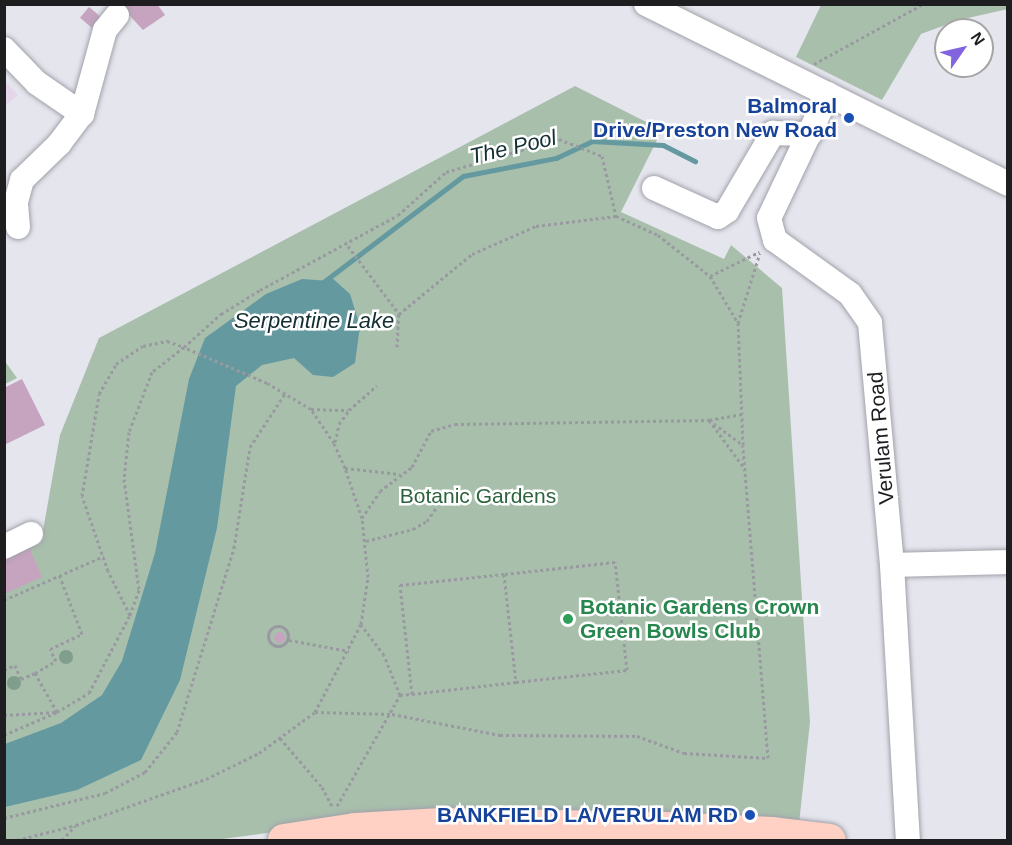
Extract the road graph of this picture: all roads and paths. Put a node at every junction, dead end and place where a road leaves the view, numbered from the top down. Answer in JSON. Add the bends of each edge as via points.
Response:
{"nodes":[{"id":1,"x":646,"y":4,"type":"edge"},
{"id":2,"x":923,"y":4,"type":"edge"},
{"id":3,"x":117,"y":15,"type":"dead end"},
{"id":4,"x":4,"y":49,"type":"edge"},
{"id":5,"x":791,"y":76,"type":"junction"},
{"id":6,"x":828,"y":94,"type":"junction"},
{"id":7,"x":82,"y":114,"type":"junction"},
{"id":8,"x":810,"y":134,"type":"junction"},
{"id":9,"x":1008,"y":184,"type":"edge"},
{"id":10,"x":654,"y":188,"type":"dead end"},
{"id":11,"x":616,"y":216,"type":"junction"},
{"id":12,"x":18,"y":227,"type":"dead end"},
{"id":13,"x":348,"y":246,"type":"junction"},
{"id":14,"x":768,"y":246,"type":"junction"},
{"id":15,"x":710,"y":276,"type":"junction"},
{"id":16,"x":399,"y":314,"type":"junction"},
{"id":17,"x":738,"y":323,"type":"junction"},
{"id":18,"x":184,"y":347,"type":"junction"},
{"id":19,"x":397,"y":347,"type":"dead end"},
{"id":20,"x":377,"y":386,"type":"dead end"},
{"id":21,"x":286,"y":392,"type":"junction"},
{"id":22,"x":311,"y":409,"type":"junction"},
{"id":23,"x":349,"y":410,"type":"junction"},
{"id":24,"x":742,"y":414,"type":"junction"},
{"id":25,"x":709,"y":420,"type":"junction"},
{"id":26,"x":334,"y":443,"type":"junction"},
{"id":27,"x":743,"y":445,"type":"junction"},
{"id":28,"x":345,"y":468,"type":"junction"},
{"id":29,"x":745,"y":470,"type":"junction"},
{"id":30,"x":401,"y":473,"type":"junction"},
{"id":31,"x":436,"y":508,"type":"dead end"},
{"id":32,"x":362,"y":518,"type":"junction"},
{"id":33,"x":31,"y":534,"type":"dead end"},
{"id":34,"x":366,"y":541,"type":"junction"},
{"id":35,"x":4,"y":547,"type":"edge"},
{"id":36,"x":104,"y":556,"type":"junction"},
{"id":37,"x":1008,"y":562,"type":"edge"},
{"id":38,"x":892,"y":565,"type":"junction"},
{"id":39,"x":59,"y":574,"type":"junction"},
{"id":40,"x":504,"y":574,"type":"junction"},
{"id":41,"x":4,"y":600,"type":"edge"},
{"id":42,"x":130,"y":615,"type":"junction"},
{"id":43,"x":361,"y":624,"type":"junction"},
{"id":44,"x":288,"y":640,"type":"junction"},
{"id":45,"x":349,"y":651,"type":"junction"},
{"id":46,"x":4,"y":670,"type":"edge"},
{"id":47,"x":35,"y":673,"type":"junction"},
{"id":48,"x":516,"y":682,"type":"junction"},
{"id":49,"x":412,"y":694,"type":"junction"},
{"id":50,"x":400,"y":695,"type":"junction"},
{"id":51,"x":57,"y":712,"type":"junction"},
{"id":52,"x":315,"y":712,"type":"junction"},
{"id":53,"x":392,"y":714,"type":"junction"},
{"id":54,"x":4,"y":715,"type":"edge"},
{"id":55,"x":4,"y":735,"type":"edge"},
{"id":56,"x":280,"y":738,"type":"junction"},
{"id":57,"x":4,"y":818,"type":"edge"},
{"id":58,"x":76,"y":825,"type":"junction"},
{"id":59,"x":16,"y":840,"type":"edge"},
{"id":60,"x":62,"y":840,"type":"edge"},
{"id":61,"x":284,"y":840,"type":"edge"},
{"id":62,"x":831,"y":840,"type":"edge"},
{"id":63,"x":908,"y":840,"type":"edge"}],
"edges":[{"from":1,"to":5,"type":"street"},
{"from":2,"to":5,"type":"path"},
{"from":3,"to":7,"type":"street","via":[[105,30]]},
{"from":4,"to":7,"type":"street","via":[[38,83]]},
{"from":5,"to":6,"type":"street"},
{"from":6,"to":8,"type":"street"},
{"from":6,"to":9,"type":"street"},
{"from":7,"to":12,"type":"street","via":[[59,144],[21,180],[16,202]]},
{"from":8,"to":10,"type":"street","via":[[773,133],[727,211],[718,217]]},
{"from":8,"to":14,"type":"street","via":[[769,218]]},
{"from":11,"to":13,"type":"path","via":[[602,156],[559,139],[446,172],[398,215]]},
{"from":11,"to":15,"type":"path","via":[[658,235]]},
{"from":11,"to":16,"type":"path","via":[[536,226],[483,249]]},
{"from":13,"to":16,"type":"path"},
{"from":13,"to":18,"type":"path","via":[[221,314]]},
{"from":14,"to":15,"type":"path"},
{"from":14,"to":17,"type":"path"},
{"from":14,"to":38,"type":"street","name":"Verulam Road","via":[[850,294],[870,323]]},
{"from":15,"to":17,"type":"path"},
{"from":16,"to":19,"type":"path"},
{"from":17,"to":24,"type":"path"},
{"from":18,"to":21,"type":"path"},
{"from":18,"to":36,"type":"path","via":[[167,341],[143,346],[116,364],[99,394],[82,496]]},
{"from":18,"to":42,"type":"path","via":[[152,372],[129,432],[124,480],[139,590]]},
{"from":20,"to":23,"type":"path"},
{"from":21,"to":22,"type":"path"},
{"from":21,"to":57,"type":"path","via":[[250,447],[234,548],[177,732],[145,772],[105,793]]},
{"from":22,"to":23,"type":"path"},
{"from":22,"to":26,"type":"path"},
{"from":23,"to":26,"type":"path","via":[[339,424]]},
{"from":24,"to":25,"type":"path"},
{"from":24,"to":27,"type":"path"},
{"from":25,"to":27,"type":"path"},
{"from":25,"to":29,"type":"path"},
{"from":25,"to":30,"type":"path","via":[[455,424],[431,431],[412,467]]},
{"from":26,"to":28,"type":"path"},
{"from":27,"to":29,"type":"path"},
{"from":28,"to":30,"type":"path"},
{"from":28,"to":32,"type":"path"},
{"from":29,"to":53,"type":"path","via":[[768,758],[684,753],[637,736],[500,735]]},
{"from":30,"to":32,"type":"path","via":[[380,490]]},
{"from":31,"to":34,"type":"path","via":[[427,521],[413,529]]},
{"from":32,"to":34,"type":"path"},
{"from":33,"to":35,"type":"street"},
{"from":34,"to":43,"type":"path","via":[[368,577]]},
{"from":36,"to":39,"type":"path"},
{"from":36,"to":42,"type":"path"},
{"from":37,"to":38,"type":"street"},
{"from":38,"to":63,"type":"street","name":"Verulam Road"},
{"from":39,"to":41,"type":"path"},
{"from":39,"to":47,"type":"path","via":[[82,634],[50,649],[56,661]]},
{"from":40,"to":48,"type":"path"},
{"from":40,"to":48,"type":"path","via":[[615,562],[623,630],[627,670]]},
{"from":40,"to":49,"type":"path","via":[[400,585]]},
{"from":42,"to":51,"type":"path","via":[[89,693]]},
{"from":43,"to":45,"type":"path"},
{"from":43,"to":50,"type":"path","via":[[384,655]]},
{"from":44,"to":44,"type":"path","via":[[275,646],[268,633],[282,626]]},
{"from":44,"to":45,"type":"path"},
{"from":45,"to":52,"type":"path"},
{"from":46,"to":47,"type":"path","via":[[15,665],[21,679]]},
{"from":47,"to":51,"type":"path"},
{"from":48,"to":49,"type":"path"},
{"from":49,"to":50,"type":"path"},
{"from":50,"to":53,"type":"path"},
{"from":51,"to":54,"type":"path"},
{"from":51,"to":55,"type":"path"},
{"from":52,"to":53,"type":"path"},
{"from":52,"to":56,"type":"path"},
{"from":53,"to":56,"type":"path","via":[[335,810],[322,787]]},
{"from":56,"to":58,"type":"path","via":[[238,765],[206,779]]},
{"from":58,"to":59,"type":"path"},
{"from":58,"to":60,"type":"path"},
{"from":61,"to":62,"type":"main road","via":[[355,829],[452,824],[679,829]]}]}
